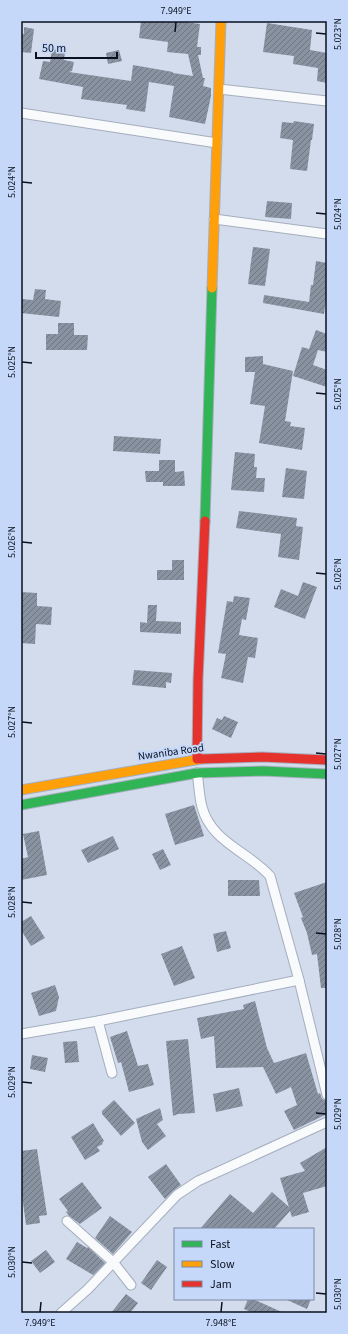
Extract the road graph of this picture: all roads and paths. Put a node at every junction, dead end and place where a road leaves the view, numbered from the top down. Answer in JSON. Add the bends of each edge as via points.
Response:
{"nodes":[{"id":1,"x":221,"y":21,"type":"edge"},
{"id":2,"x":219,"y":89,"type":"junction"},
{"id":3,"x":327,"y":101,"type":"edge"},
{"id":4,"x":21,"y":113,"type":"edge"},
{"id":5,"x":217,"y":143,"type":"junction"},
{"id":6,"x":214,"y":219,"type":"junction"},
{"id":7,"x":327,"y":234,"type":"edge"},
{"id":8,"x":196,"y":759,"type":"junction"},
{"id":9,"x":327,"y":760,"type":"edge"},
{"id":10,"x":197,"y":774,"type":"junction"},
{"id":11,"x":327,"y":774,"type":"edge"},
{"id":12,"x":21,"y":790,"type":"edge"},
{"id":13,"x":21,"y":804,"type":"edge"},
{"id":14,"x":299,"y":980,"type":"junction"},
{"id":15,"x":98,"y":1021,"type":"junction"},
{"id":16,"x":21,"y":1034,"type":"edge"},
{"id":17,"x":112,"y":1073,"type":"dead end"},
{"id":18,"x":327,"y":1095,"type":"edge"},
{"id":19,"x":327,"y":1122,"type":"edge"},
{"id":20,"x":67,"y":1221,"type":"dead end"},
{"id":21,"x":113,"y":1262,"type":"junction"},
{"id":22,"x":131,"y":1285,"type":"dead end"},
{"id":23,"x":61,"y":1313,"type":"edge"}],
"edges":[{"from":1,"to":2,"type":"street"},
{"from":2,"to":3,"type":"street"},
{"from":2,"to":5,"type":"street"},
{"from":4,"to":5,"type":"street"},
{"from":5,"to":6,"type":"street"},
{"from":6,"to":7,"type":"street"},
{"from":6,"to":8,"type":"street"},
{"from":8,"to":9,"type":"street","name":"Nwaniba Road","via":[[262,757]]},
{"from":8,"to":12,"type":"street","name":"Nwaniba Road"},
{"from":10,"to":11,"type":"street","via":[[263,771]]},
{"from":10,"to":13,"type":"street"},
{"from":10,"to":14,"type":"street","via":[[202,808],[218,836],[264,868],[270,876]]},
{"from":14,"to":15,"type":"street"},
{"from":14,"to":18,"type":"street"},
{"from":15,"to":16,"type":"street"},
{"from":15,"to":17,"type":"street"},
{"from":19,"to":21,"type":"street","via":[[193,1184],[177,1195]]},
{"from":20,"to":21,"type":"street"},
{"from":21,"to":22,"type":"street"},
{"from":21,"to":23,"type":"street"}]}
